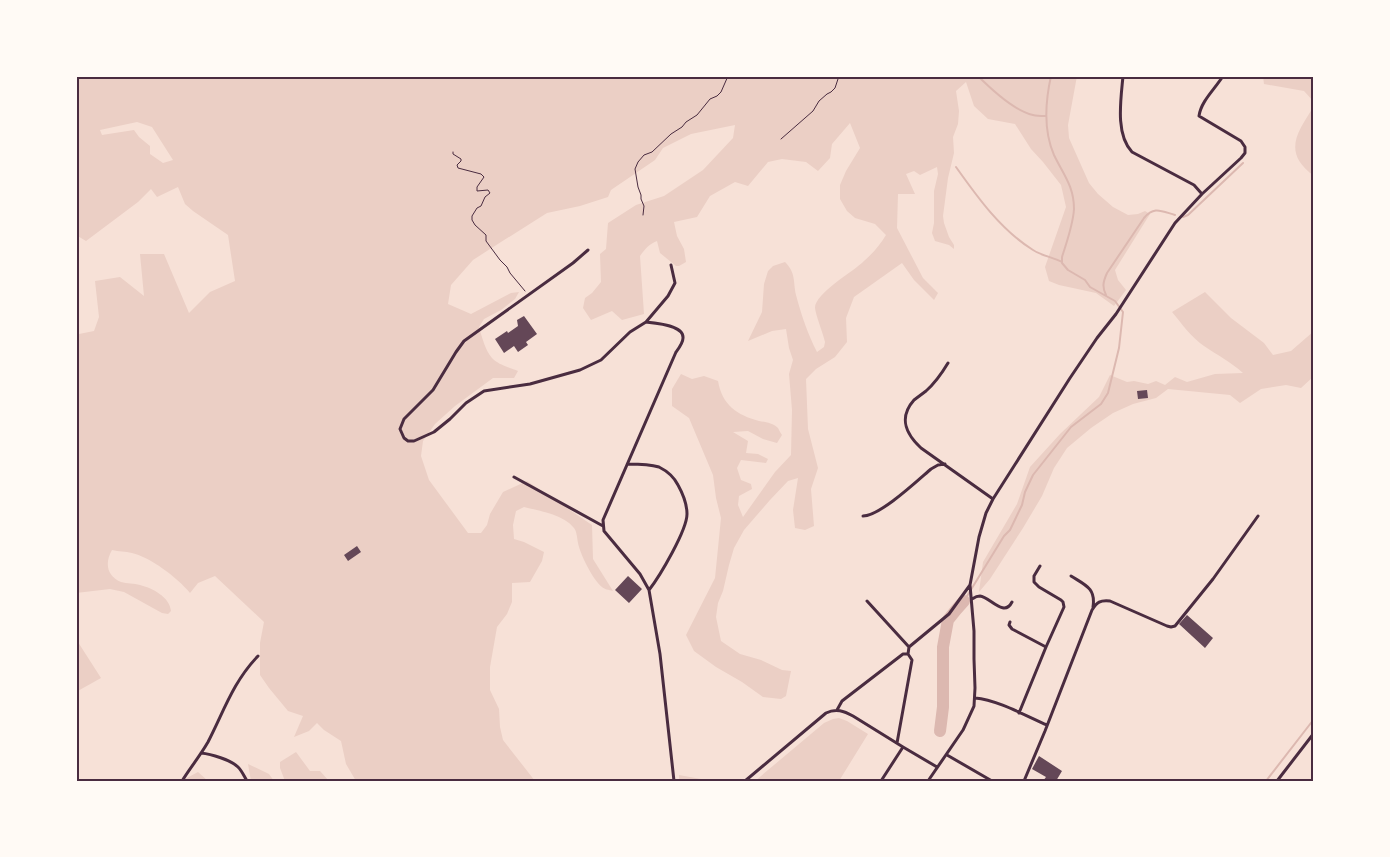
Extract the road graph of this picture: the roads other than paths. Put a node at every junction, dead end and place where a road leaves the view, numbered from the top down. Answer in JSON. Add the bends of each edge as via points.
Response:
{"nodes":[{"id":1,"x":1123,"y":76,"type":"edge"},
{"id":2,"x":1223,"y":76,"type":"edge"},
{"id":3,"x":1202,"y":194,"type":"junction"},
{"id":4,"x":588,"y":250,"type":"dead end"},
{"id":5,"x":670,"y":265,"type":"dead end"},
{"id":6,"x":646,"y":322,"type":"junction"},
{"id":7,"x":948,"y":363,"type":"dead end"},
{"id":8,"x":628,"y":464,"type":"junction"},
{"id":9,"x":946,"y":464,"type":"junction"},
{"id":10,"x":514,"y":477,"type":"dead end"},
{"id":11,"x":993,"y":499,"type":"junction"},
{"id":12,"x":863,"y":516,"type":"dead end"},
{"id":13,"x":1258,"y":516,"type":"dead end"},
{"id":14,"x":604,"y":526,"type":"junction"},
{"id":15,"x":1040,"y":566,"type":"dead end"},
{"id":16,"x":1071,"y":576,"type":"dead end"},
{"id":17,"x":970,"y":585,"type":"junction"},
{"id":18,"x":649,"y":590,"type":"junction"},
{"id":19,"x":971,"y":598,"type":"junction"},
{"id":20,"x":867,"y":601,"type":"dead end"},
{"id":21,"x":1012,"y":602,"type":"dead end"},
{"id":22,"x":1092,"y":610,"type":"junction"},
{"id":23,"x":1010,"y":622,"type":"dead end"},
{"id":24,"x":909,"y":647,"type":"junction"},
{"id":25,"x":1046,"y":647,"type":"junction"},
{"id":26,"x":908,"y":654,"type":"junction"},
{"id":27,"x":258,"y":656,"type":"dead end"},
{"id":28,"x":975,"y":698,"type":"junction"},
{"id":29,"x":837,"y":710,"type":"junction"},
{"id":30,"x":1019,"y":713,"type":"junction"},
{"id":31,"x":1047,"y":725,"type":"junction"},
{"id":32,"x":1314,"y":733,"type":"edge"},
{"id":33,"x":897,"y":743,"type":"junction"},
{"id":34,"x":903,"y":748,"type":"junction"},
{"id":35,"x":201,"y":753,"type":"junction"},
{"id":36,"x":947,"y":754,"type":"junction"},
{"id":37,"x":937,"y":767,"type":"junction"},
{"id":38,"x":182,"y":781,"type":"edge"},
{"id":39,"x":246,"y":781,"type":"edge"},
{"id":40,"x":674,"y":781,"type":"edge"},
{"id":41,"x":745,"y":781,"type":"edge"},
{"id":42,"x":881,"y":781,"type":"edge"},
{"id":43,"x":928,"y":781,"type":"edge"},
{"id":44,"x":992,"y":781,"type":"edge"},
{"id":45,"x":1024,"y":781,"type":"edge"},
{"id":46,"x":1278,"y":781,"type":"edge"}],
"edges":[{"from":1,"to":3,"type":"street","via":[[1122,133],[1127,147],[1194,185]]},
{"from":2,"to":3,"type":"street","via":[[1199,116],[1246,147],[1242,158]]},
{"from":3,"to":11,"type":"street","via":[[1175,223]]},
{"from":4,"to":6,"type":"street","via":[[464,341],[433,390],[404,419],[400,429],[404,438],[414,441],[434,432],[484,391],[530,384],[580,370],[601,360],[630,332]]},
{"from":5,"to":6,"type":"street","via":[[675,283]]},
{"from":6,"to":8,"type":"street","via":[[677,328],[683,337]]},
{"from":7,"to":9,"type":"street","via":[[934,383],[914,400],[905,422],[912,439]]},
{"from":8,"to":14,"type":"street"},
{"from":8,"to":18,"type":"street","via":[[650,465],[665,470],[685,497],[687,516],[679,539]]},
{"from":9,"to":11,"type":"street"},
{"from":9,"to":12,"type":"street","via":[[931,469],[874,514]]},
{"from":10,"to":14,"type":"street"},
{"from":11,"to":17,"type":"street","via":[[979,537]]},
{"from":13,"to":22,"type":"street","via":[[1175,626],[1167,626],[1110,601],[1101,600]]},
{"from":14,"to":18,"type":"street","via":[[604,531],[640,574]]},
{"from":15,"to":25,"type":"street","via":[[1034,582],[1064,604]]},
{"from":16,"to":22,"type":"street","via":[[1092,592]]},
{"from":17,"to":19,"type":"street"},
{"from":17,"to":24,"type":"street","via":[[949,614]]},
{"from":18,"to":40,"type":"street","via":[[660,654]]},
{"from":19,"to":21,"type":"street","via":[[981,596],[1001,607],[1008,607]]},
{"from":19,"to":28,"type":"street"},
{"from":20,"to":24,"type":"street"},
{"from":22,"to":31,"type":"street"},
{"from":23,"to":25,"type":"street","via":[[1012,629]]},
{"from":24,"to":26,"type":"street"},
{"from":25,"to":30,"type":"street"},
{"from":26,"to":29,"type":"street","via":[[903,654],[842,701]]},
{"from":26,"to":33,"type":"street","via":[[912,660]]},
{"from":27,"to":35,"type":"street","via":[[232,690]]},
{"from":28,"to":30,"type":"street"},
{"from":28,"to":36,"type":"street","via":[[970,716]]},
{"from":29,"to":33,"type":"street"},
{"from":29,"to":41,"type":"street","via":[[826,713]]},
{"from":30,"to":31,"type":"street"},
{"from":31,"to":45,"type":"street"},
{"from":32,"to":46,"type":"street"},
{"from":33,"to":34,"type":"street"},
{"from":34,"to":37,"type":"street"},
{"from":34,"to":42,"type":"street"},
{"from":35,"to":38,"type":"street"},
{"from":35,"to":39,"type":"street","via":[[235,764]]},
{"from":36,"to":37,"type":"street"},
{"from":36,"to":44,"type":"street"},
{"from":37,"to":43,"type":"street"}]}
